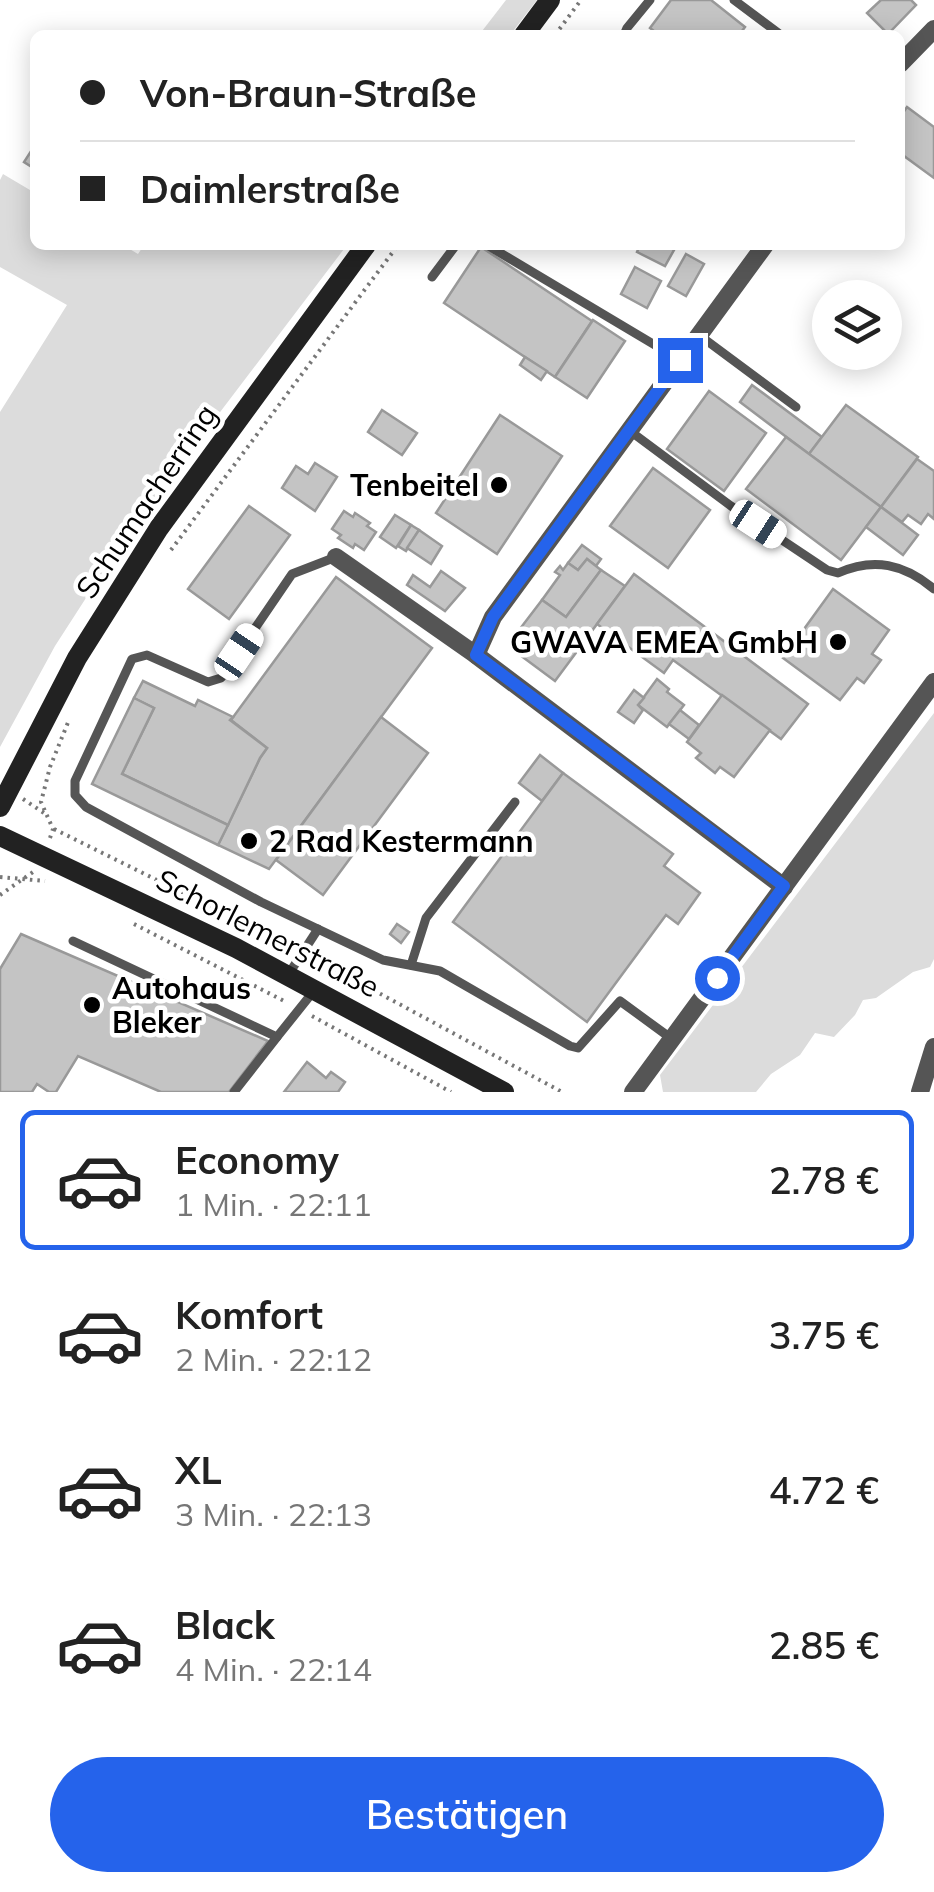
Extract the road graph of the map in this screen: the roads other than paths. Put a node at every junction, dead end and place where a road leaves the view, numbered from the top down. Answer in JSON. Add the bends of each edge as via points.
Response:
{"nodes":[{"id":1,"x":550,"y":0,"type":"edge"},
{"id":2,"x":650,"y":0,"type":"edge"},
{"id":3,"x":734,"y":0,"type":"edge"},
{"id":4,"x":934,"y":29,"type":"edge"},
{"id":5,"x":528,"y":30,"type":"edge"},
{"id":6,"x":626,"y":30,"type":"edge"},
{"id":7,"x":774,"y":30,"type":"edge"},
{"id":8,"x":905,"y":59,"type":"edge"},
{"id":9,"x":362,"y":250,"type":"edge"},
{"id":10,"x":452,"y":250,"type":"edge"},
{"id":11,"x":496,"y":250,"type":"edge"},
{"id":12,"x":761,"y":250,"type":"edge"},
{"id":13,"x":432,"y":277,"type":"dead end"},
{"id":14,"x":699,"y":335,"type":"junction"},
{"id":15,"x":680,"y":360,"type":"junction"},
{"id":16,"x":796,"y":407,"type":"dead end"},
{"id":17,"x":629,"y":430,"type":"junction"},
{"id":18,"x":336,"y":557,"type":"joint"},
{"id":19,"x":934,"y":589,"type":"edge"},
{"id":20,"x":476,"y":655,"type":"junction"},
{"id":21,"x":934,"y":682,"type":"edge"},
{"id":22,"x":3,"y":800,"type":"edge"},
{"id":23,"x":514,"y":802,"type":"dead end"},
{"id":24,"x":0,"y":836,"type":"edge"},
{"id":25,"x":784,"y":886,"type":"junction"},
{"id":26,"x":318,"y":929,"type":"junction"},
{"id":27,"x":74,"y":940,"type":"dead end"},
{"id":28,"x":411,"y":965,"type":"junction"},
{"id":29,"x":288,"y":975,"type":"junction"},
{"id":30,"x":315,"y":989,"type":"junction"},
{"id":31,"x":277,"y":1037,"type":"junction"},
{"id":32,"x":672,"y":1039,"type":"junction"},
{"id":33,"x":934,"y":1047,"type":"edge"},
{"id":34,"x":234,"y":1092,"type":"edge"},
{"id":35,"x":504,"y":1092,"type":"edge"},
{"id":36,"x":632,"y":1092,"type":"edge"},
{"id":37,"x":920,"y":1092,"type":"edge"}],
"edges":[{"from":1,"to":5,"type":"main road"},
{"from":2,"to":6,"type":"lane"},
{"from":3,"to":7,"type":"lane"},
{"from":4,"to":8,"type":"street"},
{"from":9,"to":22,"type":"main road","name":"Schumacherring","via":[[159,528],[77,658]]},
{"from":10,"to":13,"type":"lane"},
{"from":11,"to":15,"type":"lane"},
{"from":12,"to":14,"type":"street"},
{"from":14,"to":15,"type":"street"},
{"from":14,"to":16,"type":"lane"},
{"from":15,"to":17,"type":"street"},
{"from":17,"to":19,"type":"lane","via":[[827,570],[884,565],[915,574]]},
{"from":17,"to":20,"type":"street","via":[[493,617]]},
{"from":18,"to":20,"type":"street"},
{"from":18,"to":26,"type":"lane","via":[[292,574],[221,678],[208,682],[147,655],[132,659],[75,781],[75,795],[86,807]]},
{"from":20,"to":25,"type":"street"},
{"from":21,"to":25,"type":"street"},
{"from":23,"to":28,"type":"lane","via":[[426,918]]},
{"from":24,"to":29,"type":"main road","name":"Schorlemerstraße"},
{"from":25,"to":32,"type":"street"},
{"from":26,"to":28,"type":"lane","via":[[383,960]]},
{"from":26,"to":29,"type":"lane"},
{"from":27,"to":31,"type":"lane"},
{"from":28,"to":32,"type":"lane","via":[[440,970],[570,1046],[578,1048],[620,1001]]},
{"from":29,"to":30,"type":"main road","name":"Schorlemerstraße"},
{"from":30,"to":31,"type":"lane"},
{"from":30,"to":35,"type":"main road","name":"Schorlemerstraße"},
{"from":31,"to":34,"type":"lane"},
{"from":32,"to":36,"type":"street"},
{"from":33,"to":37,"type":"street"}]}
